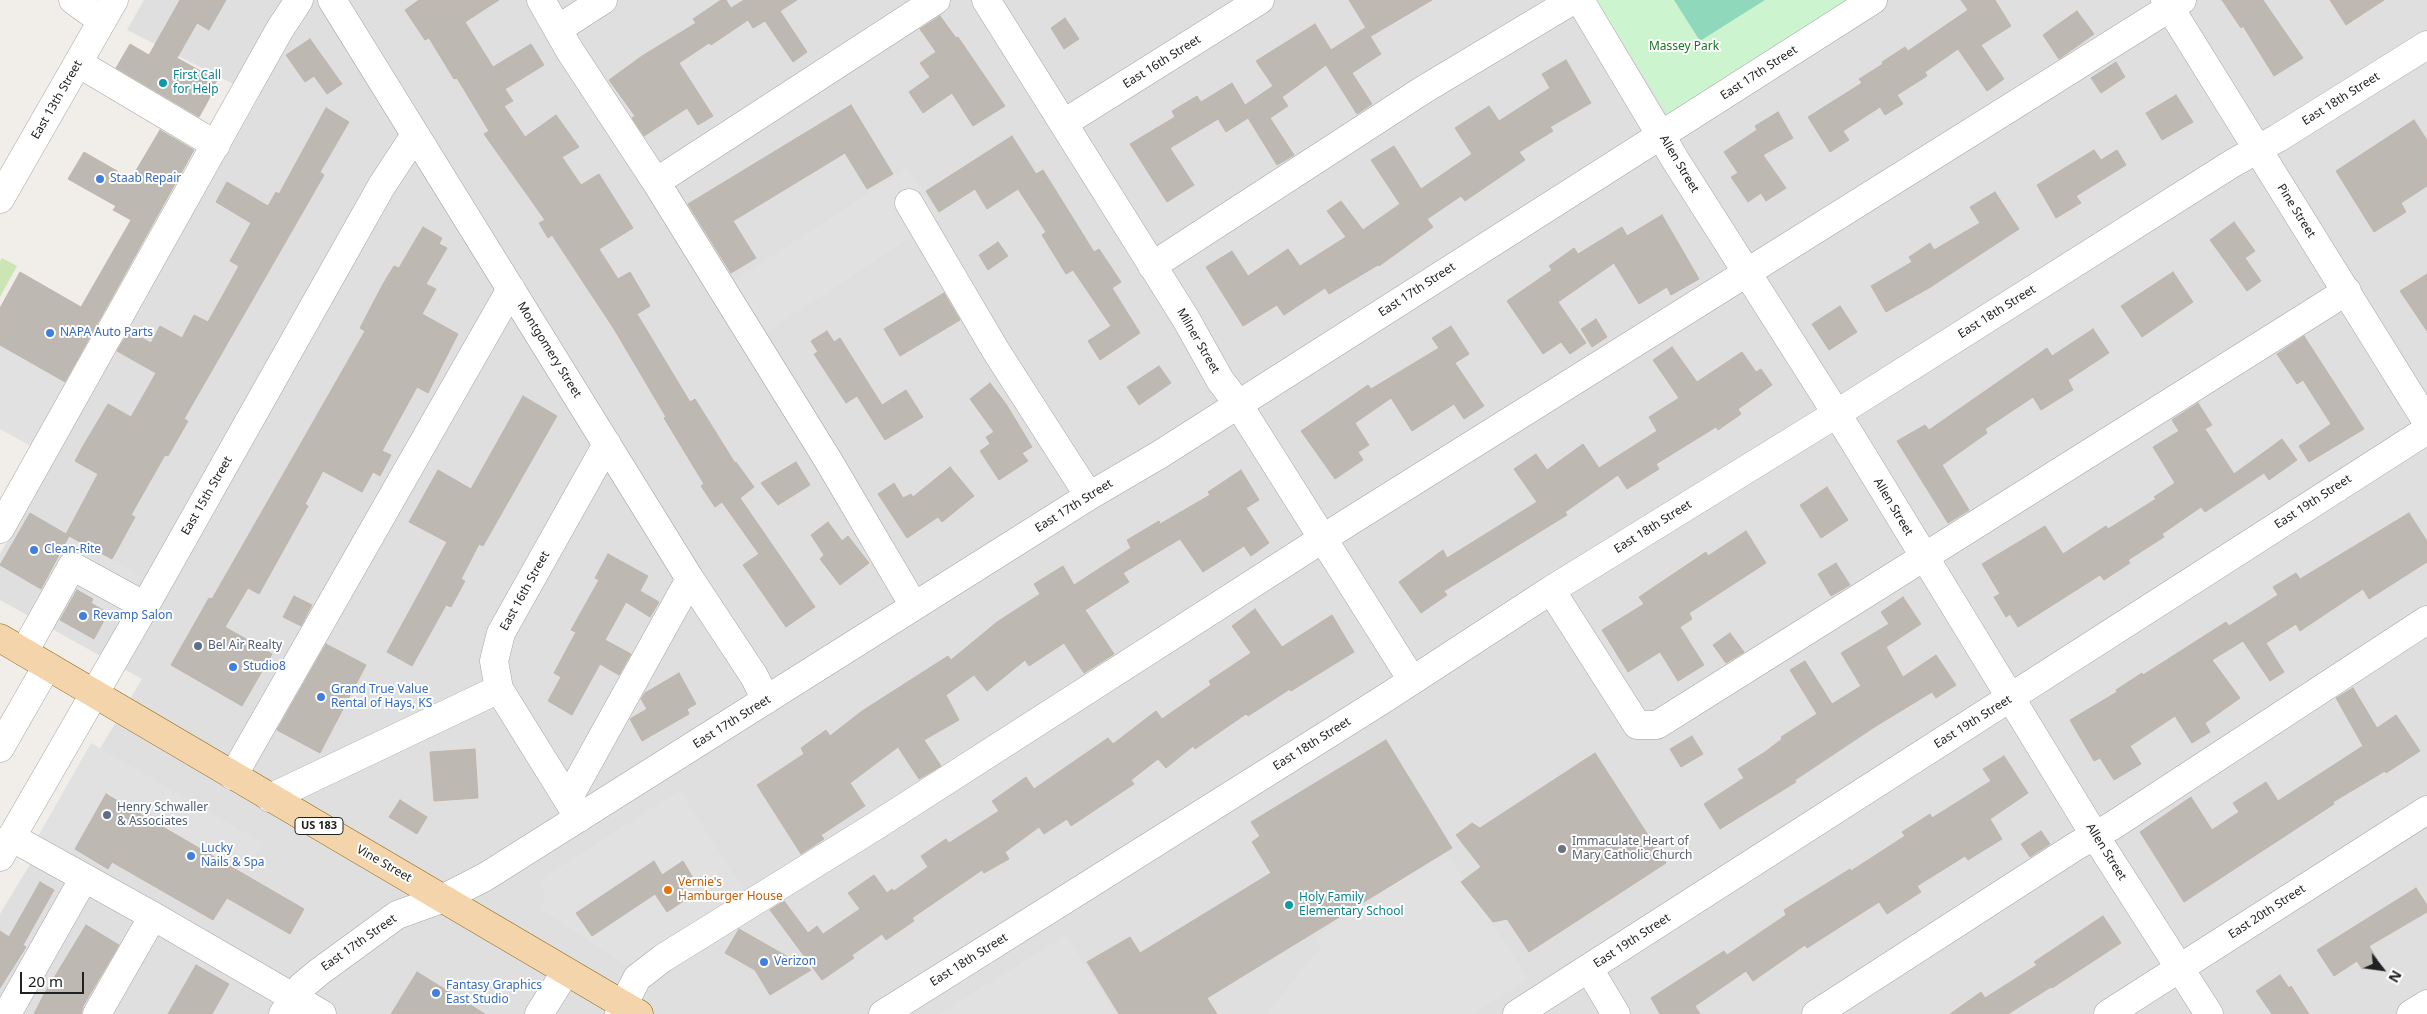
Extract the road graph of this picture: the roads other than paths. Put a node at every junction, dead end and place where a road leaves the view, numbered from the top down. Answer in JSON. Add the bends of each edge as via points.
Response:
{"nodes":[{"id":1,"x":73,"y":0,"type":"edge"},
{"id":2,"x":300,"y":0,"type":"edge"},
{"id":3,"x":332,"y":0,"type":"edge"},
{"id":4,"x":541,"y":0,"type":"edge"},
{"id":5,"x":603,"y":0,"type":"edge"},
{"id":6,"x":936,"y":0,"type":"edge"},
{"id":7,"x":986,"y":0,"type":"edge"},
{"id":8,"x":1260,"y":0,"type":"edge"},
{"id":9,"x":1573,"y":0,"type":"edge"},
{"id":10,"x":1580,"y":0,"type":"edge"},
{"id":11,"x":1873,"y":0,"type":"edge"},
{"id":12,"x":2172,"y":3,"type":"edge"},
{"id":13,"x":108,"y":10,"type":"edge"},
{"id":14,"x":558,"y":29,"type":"junction"},
{"id":15,"x":2427,"y":45,"type":"edge"},
{"id":16,"x":78,"y":63,"type":"junction"},
{"id":17,"x":1064,"y":122,"type":"junction"},
{"id":18,"x":1661,"y":134,"type":"junction"},
{"id":19,"x":415,"y":135,"type":"junction"},
{"id":20,"x":216,"y":145,"type":"junction"},
{"id":21,"x":2257,"y":149,"type":"junction"},
{"id":22,"x":656,"y":182,"type":"junction"},
{"id":23,"x":0,"y":198,"type":"edge"},
{"id":24,"x":909,"y":203,"type":"dead end"},
{"id":25,"x":1152,"y":266,"type":"junction"},
{"id":26,"x":1747,"y":274,"type":"junction"},
{"id":27,"x":511,"y":289,"type":"junction"},
{"id":28,"x":2347,"y":292,"type":"junction"},
{"id":29,"x":1238,"y":404,"type":"junction"},
{"id":30,"x":1836,"y":414,"type":"junction"},
{"id":31,"x":2427,"y":422,"type":"edge"},
{"id":32,"x":2427,"y":430,"type":"edge"},
{"id":33,"x":607,"y":444,"type":"junction"},
{"id":34,"x":1089,"y":496,"type":"junction"},
{"id":35,"x":0,"y":528,"type":"edge"},
{"id":36,"x":1322,"y":539,"type":"junction"},
{"id":37,"x":1924,"y":558,"type":"junction"},
{"id":38,"x":690,"y":579,"type":"junction"},
{"id":39,"x":1551,"y":590,"type":"junction"},
{"id":40,"x":145,"y":606,"type":"junction"},
{"id":41,"x":914,"y":606,"type":"junction"},
{"id":42,"x":2427,"y":620,"type":"edge"},
{"id":43,"x":6,"y":643,"type":"edge"},
{"id":44,"x":47,"y":666,"type":"junction"},
{"id":45,"x":1412,"y":680,"type":"junction"},
{"id":46,"x":499,"y":689,"type":"junction"},
{"id":47,"x":94,"y":694,"type":"junction"},
{"id":48,"x":2011,"y":698,"type":"junction"},
{"id":49,"x":766,"y":700,"type":"junction"},
{"id":50,"x":0,"y":748,"type":"edge"},
{"id":51,"x":233,"y":776,"type":"junction"},
{"id":52,"x":270,"y":798,"type":"junction"},
{"id":53,"x":573,"y":808,"type":"junction"},
{"id":54,"x":2427,"y":810,"type":"edge"},
{"id":55,"x":2095,"y":836,"type":"junction"},
{"id":56,"x":6,"y":847,"type":"edge"},
{"id":57,"x":84,"y":878,"type":"junction"},
{"id":58,"x":444,"y":898,"type":"junction"},
{"id":59,"x":154,"y":916,"type":"junction"},
{"id":60,"x":2181,"y":968,"type":"junction"},
{"id":61,"x":1589,"y":969,"type":"junction"},
{"id":62,"x":566,"y":973,"type":"junction"},
{"id":63,"x":2427,"y":1004,"type":"edge"},
{"id":64,"x":288,"y":1006,"type":"edge"},
{"id":65,"x":628,"y":1011,"type":"edge"},
{"id":66,"x":7,"y":1014,"type":"edge"},
{"id":67,"x":97,"y":1014,"type":"edge"},
{"id":68,"x":322,"y":1014,"type":"edge"},
{"id":69,"x":540,"y":1014,"type":"edge"},
{"id":70,"x":883,"y":1014,"type":"edge"},
{"id":71,"x":1517,"y":1014,"type":"edge"},
{"id":72,"x":1616,"y":1014,"type":"edge"},
{"id":73,"x":1816,"y":1014,"type":"edge"},
{"id":74,"x":2108,"y":1014,"type":"edge"},
{"id":75,"x":2209,"y":1014,"type":"edge"},
{"id":76,"x":2411,"y":1014,"type":"edge"}],
"edges":[{"from":1,"to":13,"type":"street"},
{"from":2,"to":20,"type":"street","via":[[280,29]]},
{"from":3,"to":19,"type":"street","name":"Montgomery Street"},
{"from":4,"to":14,"type":"street"},
{"from":5,"to":14,"type":"street"},
{"from":6,"to":22,"type":"street"},
{"from":7,"to":17,"type":"street","name":"Milner Street"},
{"from":8,"to":17,"type":"street","name":"East 16th Street"},
{"from":9,"to":25,"type":"street","via":[[1424,90]]},
{"from":10,"to":18,"type":"street","name":"Allen Street"},
{"from":11,"to":18,"type":"street","name":"East 17th Street"},
{"from":12,"to":21,"type":"street","name":"Pine Street"},
{"from":12,"to":26,"type":"street"},
{"from":13,"to":16,"type":"street","name":"East 13th Street"},
{"from":14,"to":22,"type":"street"},
{"from":15,"to":21,"type":"street","name":"East 18th Street"},
{"from":16,"to":20,"type":"street"},
{"from":16,"to":23,"type":"street","name":"East 13th Street"},
{"from":17,"to":25,"type":"street","name":"Milner Street"},
{"from":18,"to":26,"type":"street","name":"Allen Street"},
{"from":18,"to":29,"type":"street","name":"East 17th Street"},
{"from":19,"to":27,"type":"street","name":"Montgomery Street"},
{"from":19,"to":40,"type":"street","name":"East 15th Street","via":[[381,187]]},
{"from":20,"to":35,"type":"street"},
{"from":21,"to":28,"type":"street","name":"Pine Street"},
{"from":21,"to":30,"type":"street","name":"East 18th Street"},
{"from":22,"to":41,"type":"street"},
{"from":24,"to":34,"type":"street","via":[[996,351]]},
{"from":25,"to":29,"type":"street","name":"Milner Street","via":[[1220,380]]},
{"from":26,"to":30,"type":"street","name":"Allen Street"},
{"from":26,"to":36,"type":"street"},
{"from":27,"to":33,"type":"street","name":"Montgomery Street"},
{"from":27,"to":51,"type":"street"},
{"from":28,"to":31,"type":"street","name":"Pine Street"},
{"from":28,"to":37,"type":"street"},
{"from":29,"to":34,"type":"street","name":"East 17th Street"},
{"from":29,"to":36,"type":"street","name":"Milner Street"},
{"from":30,"to":37,"type":"street","name":"Allen Street"},
{"from":30,"to":39,"type":"street","name":"East 18th Street"},
{"from":32,"to":48,"type":"street","name":"East 19th Street"},
{"from":33,"to":38,"type":"street","name":"Montgomery Street"},
{"from":33,"to":46,"type":"street","name":"East 16th Street","via":[[501,633],[494,661]]},
{"from":34,"to":41,"type":"street","name":"East 17th Street"},
{"from":36,"to":45,"type":"street","name":"Milner Street"},
{"from":36,"to":65,"type":"street","via":[[877,825],[663,958],[637,978]]},
{"from":37,"to":39,"type":"street","via":[[1657,725],[1637,725]]},
{"from":37,"to":48,"type":"street","name":"Allen Street"},
{"from":38,"to":49,"type":"street","name":"Montgomery Street","via":[[754,676]]},
{"from":38,"to":53,"type":"street"},
{"from":39,"to":45,"type":"street","name":"East 18th Street"},
{"from":40,"to":43,"type":"street","via":[[72,566]]},
{"from":40,"to":47,"type":"street","name":"East 15th Street"},
{"from":41,"to":49,"type":"street","name":"East 17th Street"},
{"from":42,"to":55,"type":"street"},
{"from":43,"to":44,"type":"main road","name":"Vine Street","number":"US 183"},
{"from":44,"to":47,"type":"main road","name":"Vine Street","number":"US 183"},
{"from":44,"to":50,"type":"street"},
{"from":45,"to":70,"type":"street","name":"East 18th Street"},
{"from":46,"to":52,"type":"street"},
{"from":46,"to":53,"type":"street","name":"East 16th Street"},
{"from":47,"to":51,"type":"main road","name":"Vine Street","number":"US 183"},
{"from":47,"to":56,"type":"street","name":"East 15th Street"},
{"from":48,"to":55,"type":"street","name":"Allen Street"},
{"from":48,"to":61,"type":"street","name":"East 19th Street"},
{"from":49,"to":53,"type":"street","name":"East 17th Street"},
{"from":51,"to":52,"type":"main road","name":"Vine Street","number":"US 183"},
{"from":52,"to":58,"type":"main road","name":"Vine Street","number":"US 183"},
{"from":53,"to":58,"type":"street","name":"East 17th Street","via":[[485,877]]},
{"from":54,"to":60,"type":"street","name":"East 20th Street"},
{"from":55,"to":60,"type":"street","name":"Allen Street"},
{"from":55,"to":73,"type":"street"},
{"from":56,"to":57,"type":"street"},
{"from":57,"to":59,"type":"street"},
{"from":57,"to":66,"type":"street"},
{"from":58,"to":62,"type":"main road","name":"Vine Street","number":"US 183"},
{"from":58,"to":64,"type":"street","name":"East 17th Street","via":[[397,915],[319,972]]},
{"from":59,"to":64,"type":"street"},
{"from":59,"to":67,"type":"street"},
{"from":60,"to":74,"type":"street","name":"East 20th Street"},
{"from":60,"to":75,"type":"street","name":"Allen Street"},
{"from":61,"to":71,"type":"street","name":"East 19th Street"},
{"from":61,"to":72,"type":"street"},
{"from":62,"to":65,"type":"main road","name":"Vine Street","number":"US 183"},
{"from":62,"to":69,"type":"street"},
{"from":63,"to":76,"type":"street"},
{"from":64,"to":68,"type":"street"}]}
